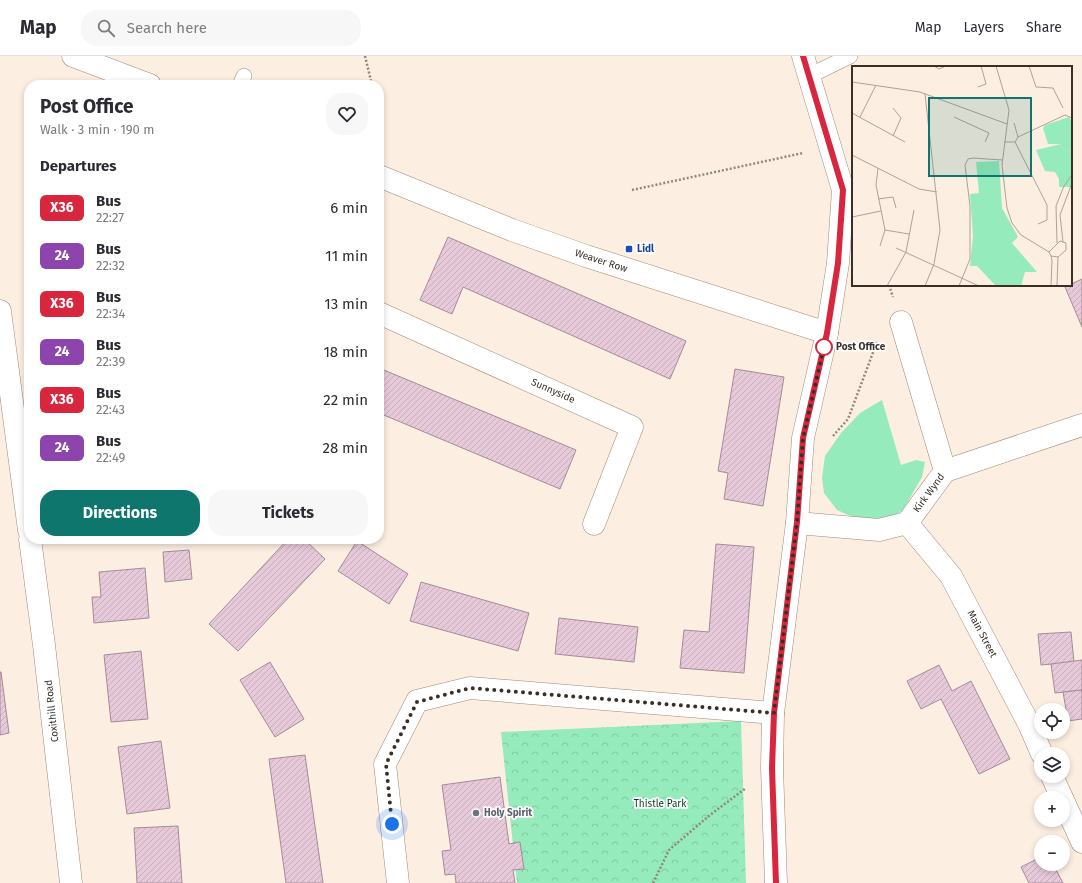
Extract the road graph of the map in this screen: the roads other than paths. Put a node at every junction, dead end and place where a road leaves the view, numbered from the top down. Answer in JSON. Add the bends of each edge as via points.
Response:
{"nodes":[{"id":1,"x":73,"y":56,"type":"edge"},
{"id":2,"x":850,"y":56,"type":"edge"},
{"id":3,"x":806,"y":66,"type":"edge"},
{"id":4,"x":137,"y":80,"type":"edge"},
{"id":5,"x":384,"y":182,"type":"edge"},
{"id":6,"x":0,"y":311,"type":"edge"},
{"id":7,"x":384,"y":315,"type":"edge"},
{"id":8,"x":901,"y":322,"type":"dead end"},
{"id":9,"x":827,"y":333,"type":"junction"},
{"id":10,"x":1082,"y":425,"type":"edge"},
{"id":11,"x":945,"y":471,"type":"junction"},
{"id":12,"x":24,"y":492,"type":"edge"},
{"id":13,"x":797,"y":522,"type":"junction"},
{"id":14,"x":907,"y":523,"type":"junction"},
{"id":15,"x":594,"y":524,"type":"dead end"},
{"id":16,"x":31,"y":544,"type":"edge"},
{"id":17,"x":774,"y":713,"type":"junction"},
{"id":18,"x":1039,"y":747,"type":"edge"},
{"id":19,"x":1070,"y":815,"type":"edge"},
{"id":20,"x":1082,"y":842,"type":"edge"},
{"id":21,"x":71,"y":883,"type":"edge"},
{"id":22,"x":398,"y":883,"type":"edge"},
{"id":23,"x":776,"y":883,"type":"edge"}],
"edges":[{"from":1,"to":4,"type":"street"},
{"from":2,"to":3,"type":"lane"},
{"from":3,"to":9,"type":"street","via":[[843,190],[838,263]]},
{"from":5,"to":9,"type":"street","name":"Weaver Row","via":[[586,256]]},
{"from":6,"to":12,"type":"street"},
{"from":7,"to":15,"type":"street","name":"Sunnyside","via":[[632,427]]},
{"from":8,"to":11,"type":"street"},
{"from":9,"to":13,"type":"street","via":[[803,438]]},
{"from":10,"to":11,"type":"street","name":"Kirk Wynd"},
{"from":11,"to":14,"type":"street","name":"Kirk Wynd"},
{"from":13,"to":14,"type":"street","name":"Kirk Wynd","via":[[879,530]]},
{"from":13,"to":17,"type":"street"},
{"from":14,"to":18,"type":"street","name":"Main Street","via":[[951,576]]},
{"from":16,"to":21,"type":"street","name":"Coxithill Road"},
{"from":17,"to":22,"type":"street","via":[[470,688],[417,702],[386,764]]},
{"from":17,"to":23,"type":"street","via":[[772,768]]},
{"from":19,"to":20,"type":"street"}]}
